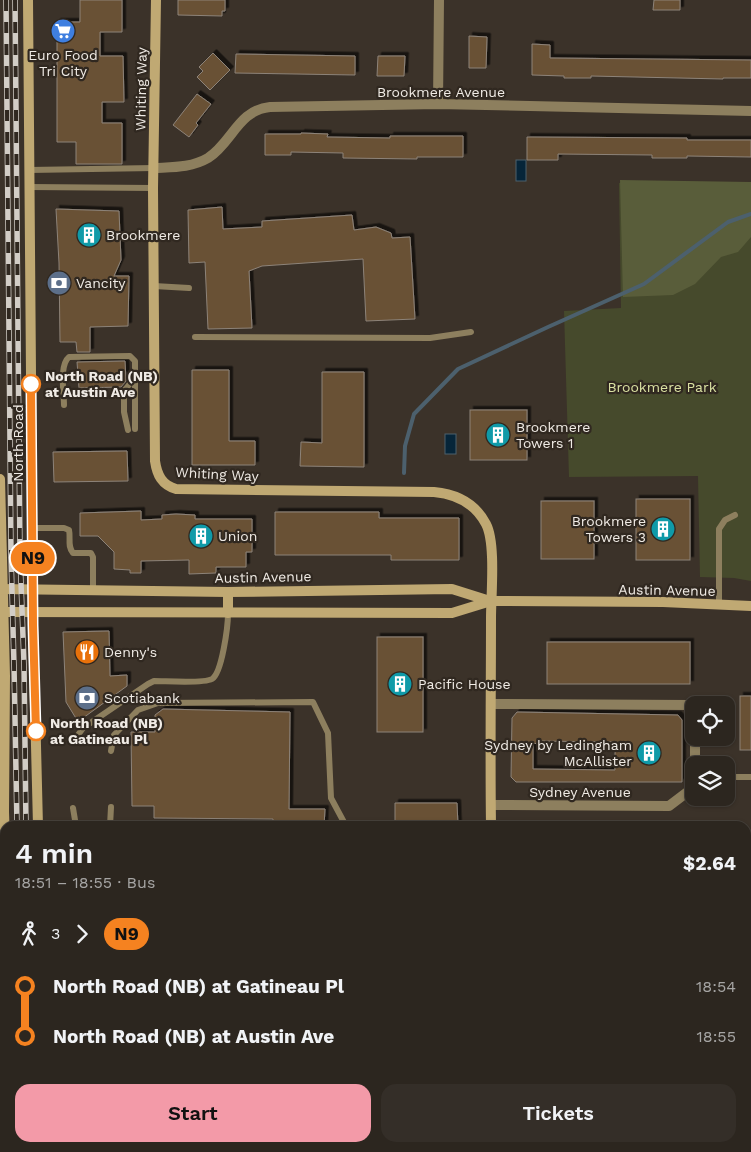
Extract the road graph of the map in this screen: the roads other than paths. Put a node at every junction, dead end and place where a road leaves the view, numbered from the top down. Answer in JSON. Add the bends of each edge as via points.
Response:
{"nodes":[{"id":1,"x":28,"y":0,"type":"edge"},
{"id":2,"x":156,"y":0,"type":"edge"},
{"id":3,"x":439,"y":0,"type":"edge"},
{"id":4,"x":438,"y":104,"type":"junction"},
{"id":5,"x":751,"y":111,"type":"edge"},
{"id":6,"x":154,"y":168,"type":"junction"},
{"id":7,"x":29,"y":170,"type":"junction"},
{"id":8,"x":30,"y":187,"type":"junction"},
{"id":9,"x":154,"y":188,"type":"junction"},
{"id":10,"x":154,"y":286,"type":"junction"},
{"id":11,"x":189,"y":288,"type":"dead end"},
{"id":12,"x":471,"y":332,"type":"dead end"},
{"id":13,"x":195,"y":336,"type":"dead end"},
{"id":14,"x":136,"y":376,"type":"junction"},
{"id":15,"x":64,"y":406,"type":"dead end"},
{"id":16,"x":0,"y":479,"type":"edge"},
{"id":17,"x":735,"y":515,"type":"dead end"},
{"id":18,"x":32,"y":528,"type":"junction"},
{"id":19,"x":2,"y":589,"type":"edge"},
{"id":20,"x":33,"y":590,"type":"junction"},
{"id":21,"x":92,"y":591,"type":"junction"},
{"id":22,"x":228,"y":592,"type":"junction"},
{"id":23,"x":491,"y":601,"type":"junction"},
{"id":24,"x":719,"y":605,"type":"junction"},
{"id":25,"x":751,"y":606,"type":"edge"},
{"id":26,"x":1,"y":612,"type":"edge"},
{"id":27,"x":33,"y":613,"type":"junction"},
{"id":28,"x":228,"y":613,"type":"junction"},
{"id":29,"x":2,"y":676,"type":"edge"},
{"id":30,"x":491,"y":704,"type":"junction"},
{"id":31,"x":685,"y":705,"type":"edge"},
{"id":32,"x":76,"y":742,"type":"dead end"},
{"id":33,"x":2,"y":748,"type":"edge"},
{"id":34,"x":111,"y":751,"type":"dead end"},
{"id":35,"x":735,"y":777,"type":"edge"},
{"id":36,"x":751,"y":777,"type":"edge"},
{"id":37,"x":685,"y":794,"type":"edge"},
{"id":38,"x":491,"y":805,"type":"junction"},
{"id":39,"x":110,"y":807,"type":"dead end"},
{"id":40,"x":73,"y":808,"type":"dead end"},
{"id":41,"x":5,"y":821,"type":"edge"},
{"id":42,"x":38,"y":821,"type":"edge"},
{"id":43,"x":75,"y":821,"type":"edge"},
{"id":44,"x":110,"y":821,"type":"edge"},
{"id":45,"x":343,"y":821,"type":"edge"},
{"id":46,"x":491,"y":821,"type":"edge"}],
"edges":[{"from":1,"to":7,"type":"main road","name":"North Road"},
{"from":2,"to":6,"type":"main road","name":"Whiting Way"},
{"from":3,"to":4,"type":"street"},
{"from":4,"to":5,"type":"street","name":"Brookmere Avenue"},
{"from":4,"to":6,"type":"street","name":"Brookmere Avenue","via":[[262,108],[247,116],[207,158],[188,166]]},
{"from":6,"to":7,"type":"lane"},
{"from":6,"to":9,"type":"main road","name":"Whiting Way"},
{"from":7,"to":8,"type":"main road","name":"North Road"},
{"from":8,"to":9,"type":"lane"},
{"from":8,"to":18,"type":"main road","name":"North Road"},
{"from":9,"to":10,"type":"main road","name":"Whiting Way"},
{"from":10,"to":11,"type":"lane"},
{"from":10,"to":23,"type":"main road","name":"Whiting Way","via":[[155,461],[163,483],[185,490],[434,492],[455,496],[478,512],[487,525],[491,540]]},
{"from":12,"to":13,"type":"lane","via":[[430,338]]},
{"from":14,"to":14,"type":"lane","via":[[132,429],[124,412],[124,391]]},
{"from":14,"to":15,"type":"lane","via":[[135,361],[130,356],[69,357],[63,368]]},
{"from":16,"to":19,"type":"main road","name":"North Road"},
{"from":17,"to":24,"type":"lane","via":[[719,529]]},
{"from":18,"to":20,"type":"main road","name":"North Road"},
{"from":18,"to":21,"type":"lane","via":[[69,530],[71,550],[93,557]]},
{"from":19,"to":20,"type":"main road","name":"Austin Avenue"},
{"from":19,"to":26,"type":"main road","name":"North Road"},
{"from":20,"to":21,"type":"main road","name":"Austin Avenue"},
{"from":20,"to":27,"type":"main road","name":"North Road"},
{"from":21,"to":22,"type":"main road","name":"Austin Avenue"},
{"from":22,"to":23,"type":"main road","name":"Austin Avenue","via":[[452,589]]},
{"from":22,"to":28,"type":"main road"},
{"from":23,"to":24,"type":"main road","name":"Austin Avenue"},
{"from":23,"to":28,"type":"main road","name":"Austin Avenue","via":[[452,613]]},
{"from":23,"to":30,"type":"main road"},
{"from":24,"to":25,"type":"main road","name":"Austin Avenue"},
{"from":26,"to":27,"type":"main road","name":"Austin Avenue"},
{"from":26,"to":29,"type":"main road","name":"North Road"},
{"from":27,"to":28,"type":"main road","name":"Austin Avenue"},
{"from":27,"to":42,"type":"main road","name":"North Road"},
{"from":28,"to":32,"type":"lane","via":[[226,640],[216,675],[211,680],[154,681],[83,728]]},
{"from":29,"to":33,"type":"main road","name":"North Road"},
{"from":30,"to":31,"type":"street"},
{"from":30,"to":38,"type":"main road"},
{"from":33,"to":41,"type":"main road","name":"North Road"},
{"from":34,"to":45,"type":"lane","via":[[114,735],[138,710],[158,703],[313,702],[328,733],[331,798]]},
{"from":35,"to":36,"type":"lane"},
{"from":37,"to":38,"type":"street","name":"Sydney Avenue","via":[[669,806]]},
{"from":38,"to":46,"type":"main road"},
{"from":39,"to":44,"type":"lane"},
{"from":40,"to":43,"type":"lane"}]}
